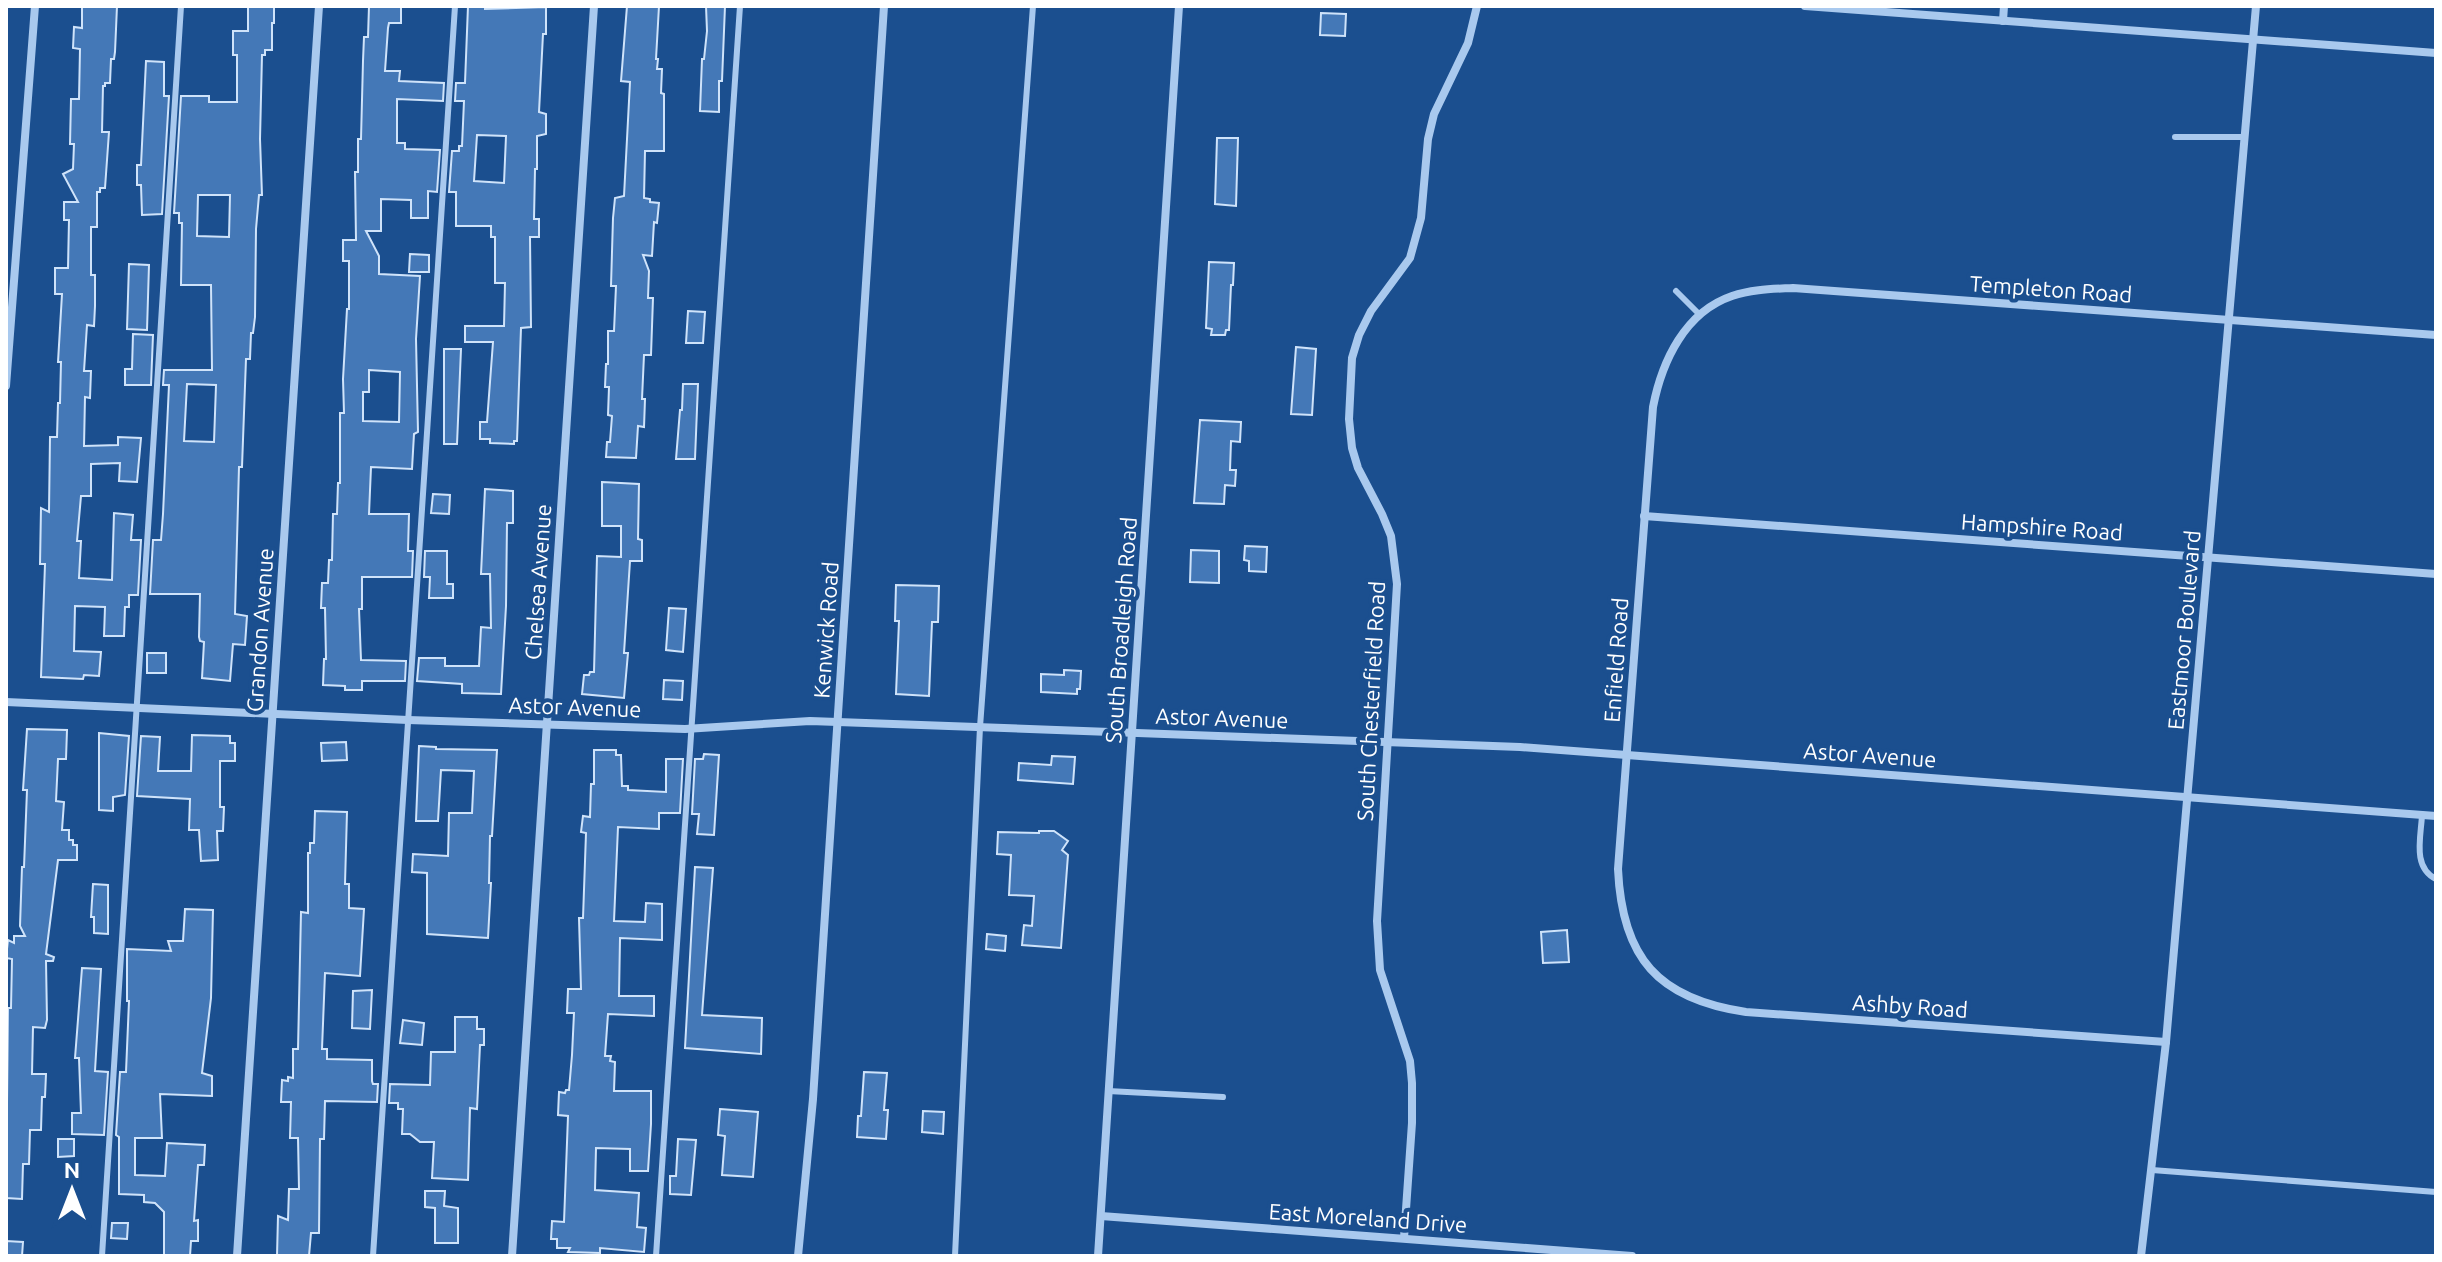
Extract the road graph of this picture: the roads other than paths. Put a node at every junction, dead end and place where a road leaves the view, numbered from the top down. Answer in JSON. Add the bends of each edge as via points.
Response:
{"nodes":[{"id":1,"x":35,"y":6,"type":"edge"},
{"id":2,"x":181,"y":6,"type":"edge"},
{"id":3,"x":319,"y":6,"type":"edge"},
{"id":4,"x":455,"y":6,"type":"edge"},
{"id":5,"x":594,"y":6,"type":"edge"},
{"id":6,"x":740,"y":6,"type":"edge"},
{"id":7,"x":884,"y":6,"type":"edge"},
{"id":8,"x":1033,"y":6,"type":"edge"},
{"id":9,"x":1179,"y":6,"type":"edge"},
{"id":10,"x":1477,"y":6,"type":"edge"},
{"id":11,"x":1805,"y":6,"type":"edge"},
{"id":12,"x":2004,"y":6,"type":"edge"},
{"id":13,"x":2256,"y":6,"type":"edge"},
{"id":14,"x":2003,"y":21,"type":"junction"},
{"id":15,"x":2253,"y":40,"type":"junction"},
{"id":16,"x":2436,"y":53,"type":"edge"},
{"id":17,"x":2175,"y":137,"type":"dead end"},
{"id":18,"x":2245,"y":137,"type":"junction"},
{"id":19,"x":1676,"y":291,"type":"dead end"},
{"id":20,"x":1699,"y":314,"type":"junction"},
{"id":21,"x":2229,"y":320,"type":"junction"},
{"id":22,"x":2436,"y":335,"type":"edge"},
{"id":23,"x":1680,"y":337,"type":"joint"},
{"id":24,"x":6,"y":386,"type":"edge"},
{"id":25,"x":1644,"y":516,"type":"junction"},
{"id":26,"x":2208,"y":557,"type":"junction"},
{"id":27,"x":2436,"y":574,"type":"edge"},
{"id":28,"x":6,"y":702,"type":"edge"},
{"id":29,"x":137,"y":707,"type":"junction"},
{"id":30,"x":273,"y":712,"type":"junction"},
{"id":31,"x":408,"y":720,"type":"junction"},
{"id":32,"x":838,"y":721,"type":"junction"},
{"id":33,"x":547,"y":723,"type":"junction"},
{"id":34,"x":980,"y":727,"type":"junction"},
{"id":35,"x":691,"y":728,"type":"junction"},
{"id":36,"x":1133,"y":732,"type":"junction"},
{"id":37,"x":1387,"y":742,"type":"junction"},
{"id":38,"x":1627,"y":755,"type":"junction"},
{"id":39,"x":2188,"y":797,"type":"junction"},
{"id":40,"x":2422,"y":815,"type":"junction"},
{"id":41,"x":2436,"y":816,"type":"edge"},
{"id":42,"x":2436,"y":879,"type":"edge"},
{"id":43,"x":1660,"y":978,"type":"joint"},
{"id":44,"x":2166,"y":1042,"type":"junction"},
{"id":45,"x":1108,"y":1091,"type":"junction"},
{"id":46,"x":1223,"y":1097,"type":"dead end"},
{"id":47,"x":2152,"y":1170,"type":"junction"},
{"id":48,"x":2436,"y":1192,"type":"edge"},
{"id":49,"x":1101,"y":1216,"type":"junction"},
{"id":50,"x":1404,"y":1238,"type":"junction"},
{"id":51,"x":102,"y":1256,"type":"edge"},
{"id":52,"x":237,"y":1256,"type":"edge"},
{"id":53,"x":373,"y":1256,"type":"edge"},
{"id":54,"x":512,"y":1256,"type":"edge"},
{"id":55,"x":656,"y":1256,"type":"edge"},
{"id":56,"x":798,"y":1256,"type":"edge"},
{"id":57,"x":955,"y":1256,"type":"edge"},
{"id":58,"x":1098,"y":1256,"type":"edge"},
{"id":59,"x":1632,"y":1256,"type":"edge"},
{"id":60,"x":2141,"y":1256,"type":"edge"}],
"edges":[{"from":1,"to":24,"type":"street"},
{"from":2,"to":29,"type":"lane"},
{"from":3,"to":30,"type":"street","name":"Grandon Avenue"},
{"from":4,"to":31,"type":"lane"},
{"from":5,"to":33,"type":"street","name":"Chelsea Avenue"},
{"from":6,"to":35,"type":"lane"},
{"from":7,"to":32,"type":"street","name":"Kenwick Road"},
{"from":8,"to":34,"type":"lane"},
{"from":9,"to":36,"type":"street","name":"South Broadleigh Road"},
{"from":10,"to":37,"type":"street","name":"South Chesterfield Road","via":[[1468,43],[1434,114],[1417,239],[1410,258],[1371,311],[1352,358],[1352,448],[1391,536],[1395,559]]},
{"from":11,"to":14,"type":"street"},
{"from":12,"to":14,"type":"street"},
{"from":13,"to":15,"type":"street","name":"Eastmoor Boulevard"},
{"from":14,"to":15,"type":"street"},
{"from":15,"to":16,"type":"street"},
{"from":15,"to":18,"type":"street","name":"Eastmoor Boulevard"},
{"from":17,"to":18,"type":"lane"},
{"from":18,"to":21,"type":"street","name":"Eastmoor Boulevard"},
{"from":19,"to":20,"type":"lane"},
{"from":20,"to":21,"type":"street","name":"Templeton Road","via":[[1746,292],[1793,288]]},
{"from":20,"to":23,"type":"street","name":"Templeton Road"},
{"from":21,"to":22,"type":"street","name":"Templeton Road"},
{"from":21,"to":26,"type":"street","name":"Eastmoor Boulevard"},
{"from":23,"to":25,"type":"street","name":"Enfield Road","via":[[1662,370],[1653,407]]},
{"from":25,"to":26,"type":"street","name":"Hampshire Road"},
{"from":25,"to":38,"type":"street","name":"Enfield Road"},
{"from":26,"to":27,"type":"street","name":"Hampshire Road"},
{"from":26,"to":39,"type":"street","name":"Eastmoor Boulevard"},
{"from":28,"to":29,"type":"street","name":"Astor Avenue"},
{"from":29,"to":30,"type":"street","name":"Astor Avenue"},
{"from":29,"to":51,"type":"lane"},
{"from":30,"to":31,"type":"street","name":"Astor Avenue"},
{"from":30,"to":52,"type":"street","name":"Grandon Avenue"},
{"from":31,"to":33,"type":"street","name":"Astor Avenue"},
{"from":31,"to":53,"type":"lane"},
{"from":32,"to":34,"type":"street","name":"Astor Avenue"},
{"from":32,"to":35,"type":"street","name":"Astor Avenue"},
{"from":32,"to":56,"type":"street","name":"Kenwick Road"},
{"from":33,"to":35,"type":"street","name":"Astor Avenue"},
{"from":33,"to":54,"type":"street","name":"Chelsea Avenue"},
{"from":34,"to":36,"type":"street","name":"Astor Avenue"},
{"from":34,"to":57,"type":"lane"},
{"from":35,"to":55,"type":"lane"},
{"from":36,"to":37,"type":"street","name":"Astor Avenue"},
{"from":36,"to":45,"type":"street","name":"South Broadleigh Road"},
{"from":37,"to":38,"type":"street","name":"Astor Avenue"},
{"from":37,"to":50,"type":"street","name":"South Chesterfield Road","via":[[1377,952],[1410,1061],[1412,1123]]},
{"from":38,"to":39,"type":"street","name":"Astor Avenue"},
{"from":38,"to":43,"type":"street","name":"Enfield Road","via":[[1620,903],[1634,946]]},
{"from":39,"to":40,"type":"street","name":"Astor Avenue"},
{"from":39,"to":44,"type":"street","name":"Eastmoor Boulevard"},
{"from":40,"to":41,"type":"street","name":"Astor Avenue"},
{"from":40,"to":42,"type":"lane","via":[[2420,858]]},
{"from":43,"to":44,"type":"street","name":"Ashby Road","via":[[1701,1003],[1746,1012]]},
{"from":44,"to":47,"type":"street","name":"Eastmoor Boulevard"},
{"from":45,"to":46,"type":"lane"},
{"from":45,"to":49,"type":"street","name":"South Broadleigh Road"},
{"from":47,"to":48,"type":"lane"},
{"from":47,"to":60,"type":"street","name":"Eastmoor Boulevard"},
{"from":49,"to":50,"type":"street","name":"East Moreland Drive"},
{"from":49,"to":58,"type":"street","name":"South Broadleigh Road"},
{"from":50,"to":59,"type":"street","name":"East Moreland Drive"}]}
